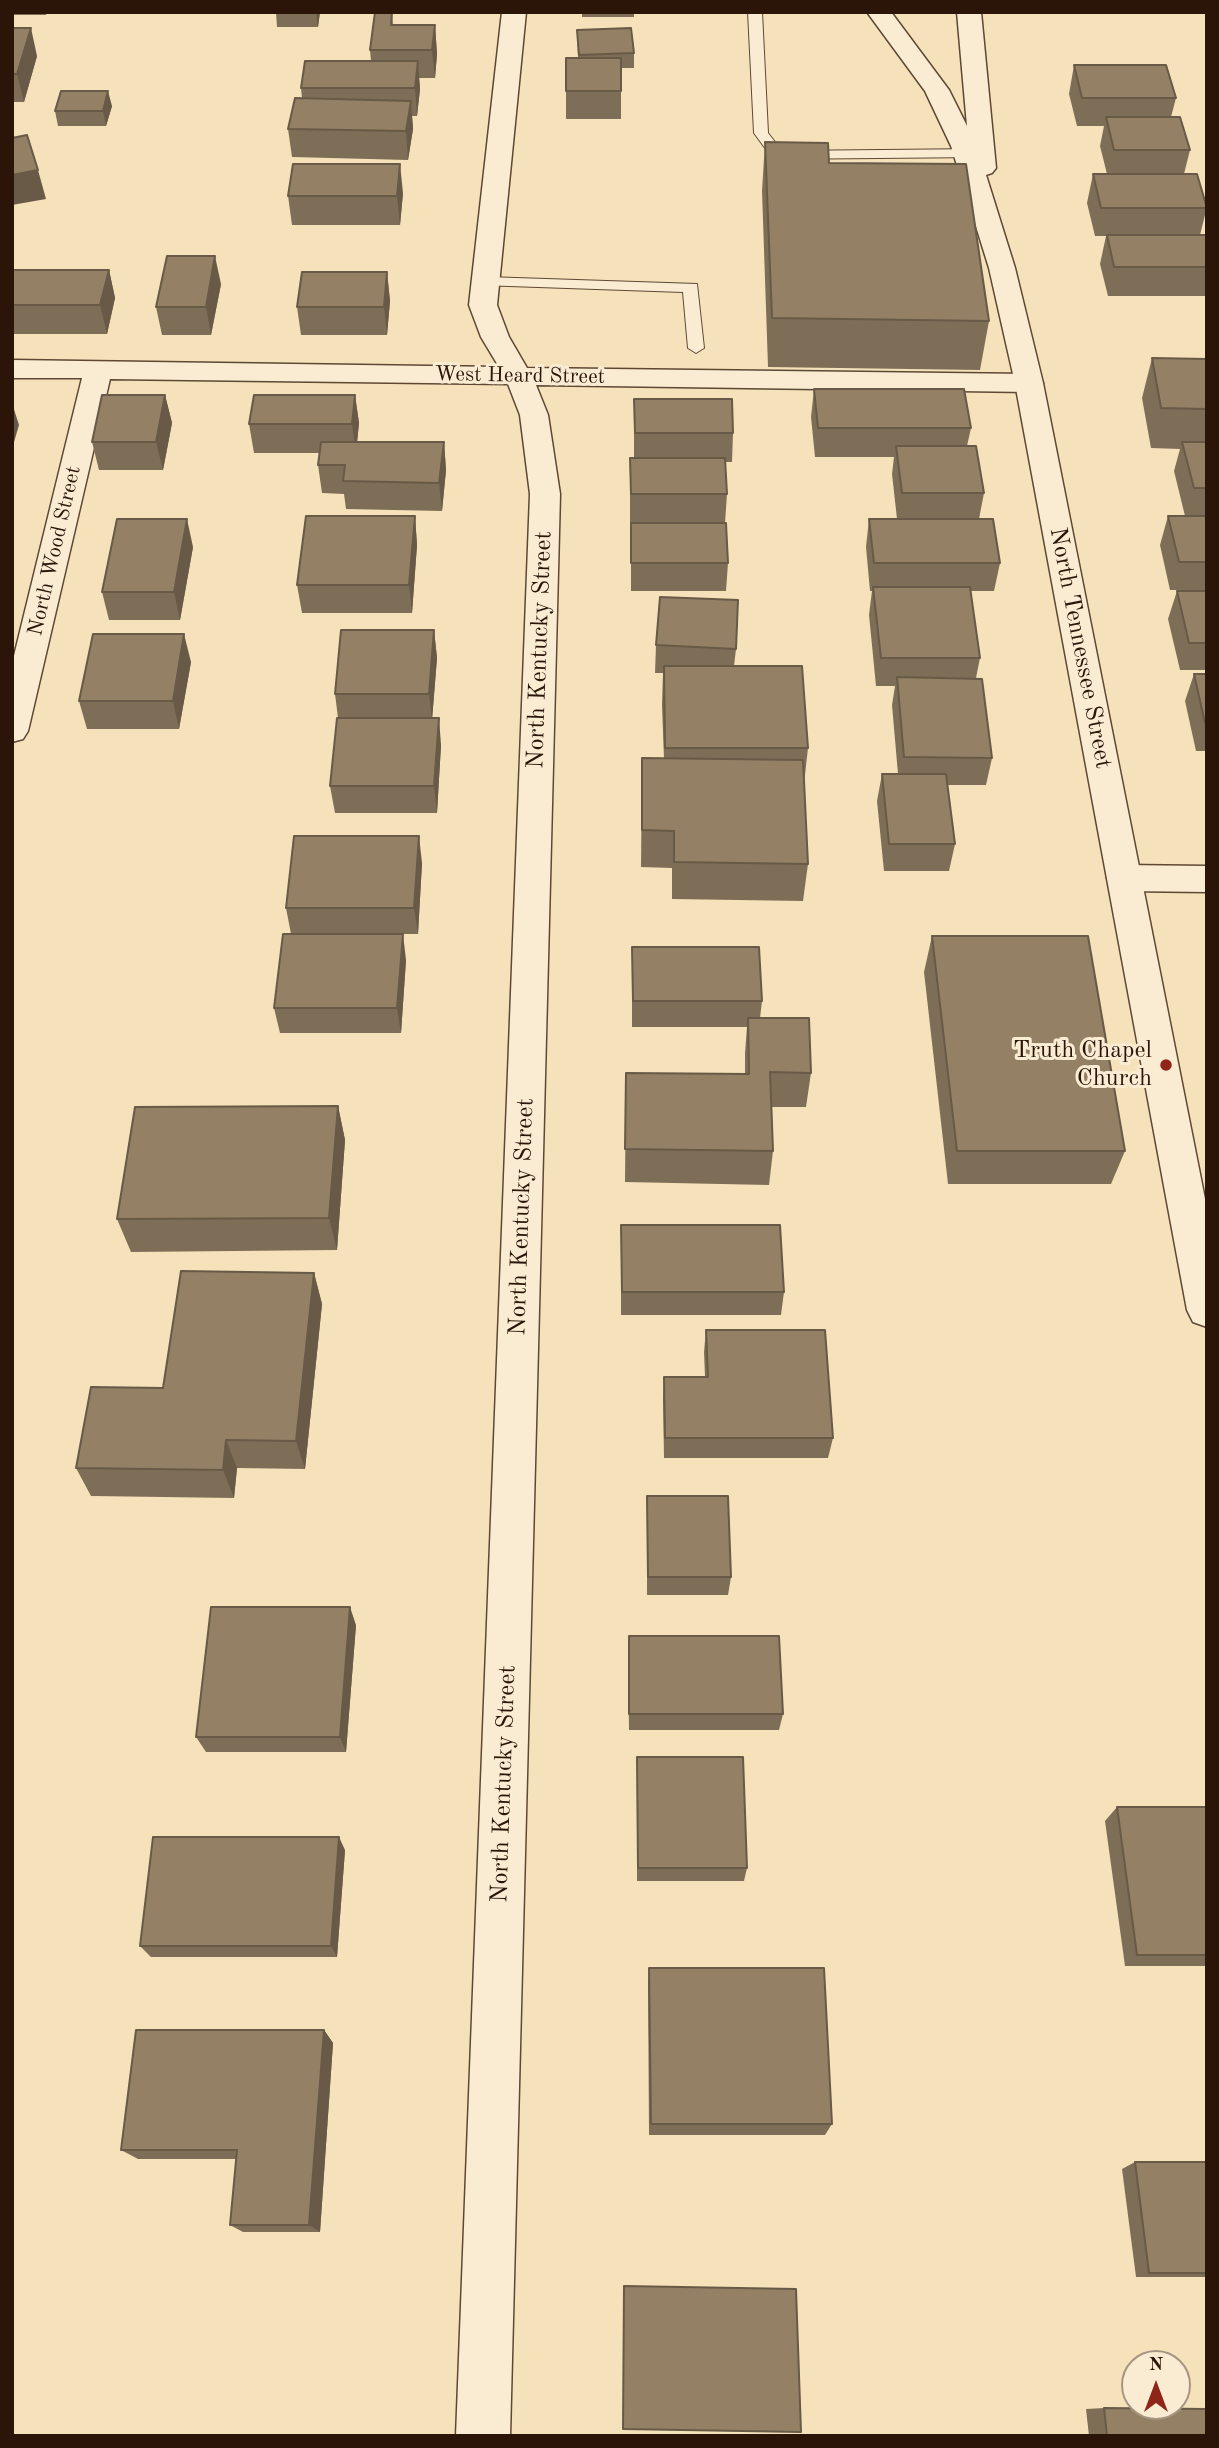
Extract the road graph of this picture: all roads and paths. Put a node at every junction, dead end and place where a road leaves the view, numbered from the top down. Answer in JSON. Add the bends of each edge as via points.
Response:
{"nodes":[{"id":1,"x":514,"y":12,"type":"edge"},
{"id":2,"x":755,"y":12,"type":"edge"},
{"id":3,"x":879,"y":12,"type":"edge"},
{"id":4,"x":968,"y":12,"type":"edge"},
{"id":5,"x":974,"y":153,"type":"junction"},
{"id":6,"x":486,"y":282,"type":"junction"},
{"id":7,"x":696,"y":348,"type":"dead end"},
{"id":8,"x":12,"y":369,"type":"edge"},
{"id":9,"x":98,"y":370,"type":"junction"},
{"id":10,"x":519,"y":377,"type":"junction"},
{"id":11,"x":1029,"y":383,"type":"junction"},
{"id":12,"x":12,"y":731,"type":"edge"},
{"id":13,"x":1124,"y":878,"type":"junction"},
{"id":14,"x":1207,"y":879,"type":"edge"},
{"id":15,"x":1207,"y":1310,"type":"edge"},
{"id":16,"x":483,"y":2436,"type":"edge"}],
"edges":[{"from":1,"to":6,"type":"street","name":"North Kentucky Street"},
{"from":2,"to":5,"type":"lane","via":[[761,133],[778,156]]},
{"from":3,"to":5,"type":"street","name":"North Tennessee Street","via":[[937,90]]},
{"from":4,"to":5,"type":"street"},
{"from":5,"to":11,"type":"street","name":"North Tennessee Street","via":[[986,219]]},
{"from":6,"to":7,"type":"lane","via":[[691,286]]},
{"from":6,"to":10,"type":"street","name":"North Kentucky Street","via":[[483,305],[495,337]]},
{"from":8,"to":9,"type":"street","name":"West Heard Street"},
{"from":9,"to":10,"type":"street","name":"West Heard Street"},
{"from":9,"to":12,"type":"street","name":"North Wood Street"},
{"from":10,"to":11,"type":"street","name":"West Heard Street"},
{"from":10,"to":16,"type":"street","name":"North Kentucky Street","via":[[534,415],[545,494]]},
{"from":11,"to":13,"type":"street","name":"North Tennessee Street"},
{"from":13,"to":14,"type":"street"},
{"from":13,"to":15,"type":"street","name":"North Tennessee Street"}]}
